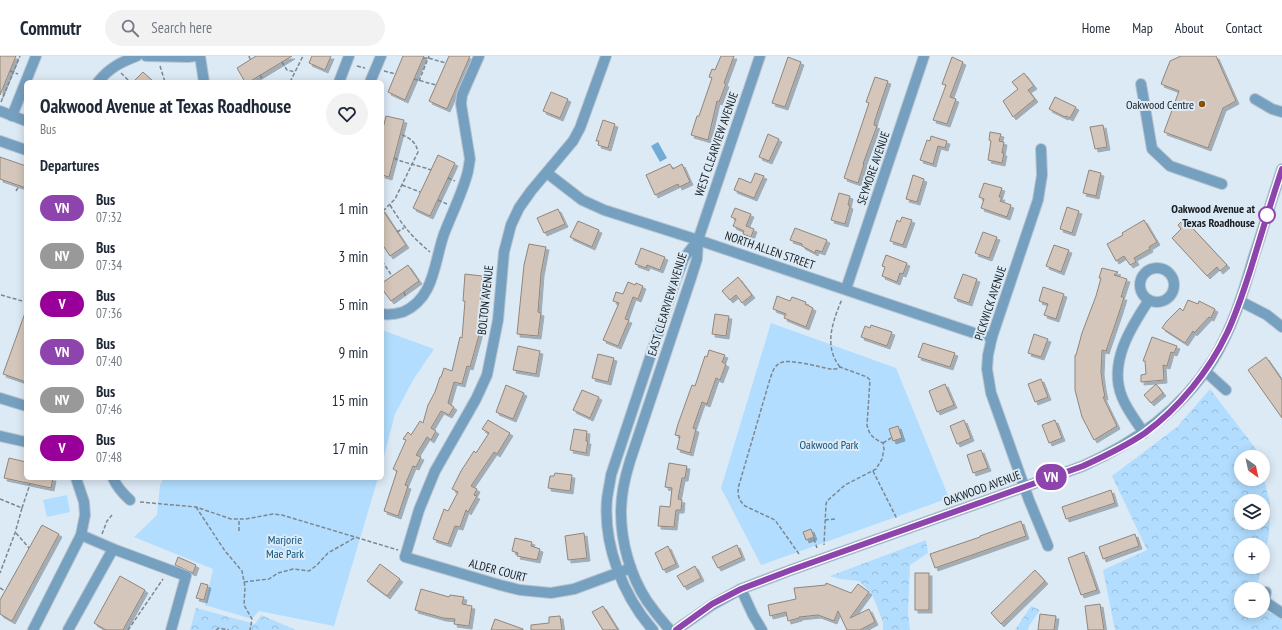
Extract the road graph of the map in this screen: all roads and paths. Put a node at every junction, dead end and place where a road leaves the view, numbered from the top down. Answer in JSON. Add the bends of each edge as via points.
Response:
{"nodes":[{"id":1,"x":20,"y":56,"type":"edge"},
{"id":2,"x":36,"y":56,"type":"edge"},
{"id":3,"x":137,"y":56,"type":"edge"},
{"id":4,"x":146,"y":56,"type":"edge"},
{"id":5,"x":196,"y":56,"type":"edge"},
{"id":6,"x":200,"y":56,"type":"edge"},
{"id":7,"x":249,"y":56,"type":"edge"},
{"id":8,"x":303,"y":56,"type":"edge"},
{"id":9,"x":349,"y":56,"type":"edge"},
{"id":10,"x":381,"y":56,"type":"edge"},
{"id":11,"x":479,"y":56,"type":"edge"},
{"id":12,"x":606,"y":56,"type":"edge"},
{"id":13,"x":760,"y":56,"type":"edge"},
{"id":14,"x":924,"y":56,"type":"edge"},
{"id":15,"x":159,"y":57,"type":"junction"},
{"id":16,"x":429,"y":57,"type":"edge"},
{"id":17,"x":423,"y":58,"type":"dead end"},
{"id":18,"x":250,"y":59,"type":"dead end"},
{"id":19,"x":282,"y":62,"type":"dead end"},
{"id":20,"x":446,"y":63,"type":"dead end"},
{"id":21,"x":295,"y":72,"type":"junction"},
{"id":22,"x":260,"y":75,"type":"dead end"},
{"id":23,"x":414,"y":79,"type":"dead end"},
{"id":24,"x":26,"y":80,"type":"edge"},
{"id":25,"x":99,"y":80,"type":"edge"},
{"id":26,"x":164,"y":80,"type":"edge"},
{"id":27,"x":204,"y":80,"type":"edge"},
{"id":28,"x":263,"y":80,"type":"edge"},
{"id":29,"x":291,"y":80,"type":"edge"},
{"id":30,"x":340,"y":80,"type":"edge"},
{"id":31,"x":371,"y":80,"type":"edge"},
{"id":32,"x":419,"y":81,"type":"junction"},
{"id":33,"x":1141,"y":84,"type":"dead end"},
{"id":34,"x":436,"y":85,"type":"dead end"},
{"id":35,"x":24,"y":86,"type":"edge"},
{"id":36,"x":1255,"y":99,"type":"dead end"},
{"id":37,"x":0,"y":104,"type":"edge"},
{"id":38,"x":0,"y":111,"type":"edge"},
{"id":39,"x":1282,"y":112,"type":"edge"},
{"id":40,"x":12,"y":116,"type":"junction"},
{"id":41,"x":24,"y":120,"type":"edge"},
{"id":42,"x":400,"y":134,"type":"dead end"},
{"id":43,"x":0,"y":141,"type":"edge"},
{"id":44,"x":24,"y":149,"type":"edge"},
{"id":45,"x":1041,"y":149,"type":"dead end"},
{"id":46,"x":394,"y":158,"type":"dead end"},
{"id":47,"x":412,"y":164,"type":"junction"},
{"id":48,"x":431,"y":170,"type":"dead end"},
{"id":49,"x":1282,"y":170,"type":"edge"},
{"id":50,"x":547,"y":173,"type":"junction"},
{"id":51,"x":1222,"y":184,"type":"dead end"},
{"id":52,"x":402,"y":185,"type":"junction"},
{"id":53,"x":19,"y":186,"type":"dead end"},
{"id":54,"x":16,"y":191,"type":"dead end"},
{"id":55,"x":420,"y":192,"type":"dead end"},
{"id":56,"x":390,"y":205,"type":"junction"},
{"id":57,"x":384,"y":210,"type":"edge"},
{"id":58,"x":404,"y":228,"type":"junction"},
{"id":59,"x":398,"y":232,"type":"dead end"},
{"id":60,"x":698,"y":240,"type":"junction"},
{"id":61,"x":438,"y":255,"type":"junction"},
{"id":62,"x":384,"y":264,"type":"edge"},
{"id":63,"x":392,"y":276,"type":"dead end"},
{"id":64,"x":844,"y":293,"type":"junction"},
{"id":65,"x":1,"y":295,"type":"dead end"},
{"id":66,"x":1149,"y":300,"type":"dead end"},
{"id":67,"x":24,"y":301,"type":"edge"},
{"id":68,"x":1240,"y":301,"type":"junction"},
{"id":69,"x":384,"y":314,"type":"edge"},
{"id":70,"x":1282,"y":327,"type":"edge"},
{"id":71,"x":992,"y":337,"type":"junction"},
{"id":72,"x":648,"y":366,"type":"junction"},
{"id":73,"x":840,"y":367,"type":"junction"},
{"id":74,"x":660,"y":371,"type":"junction"},
{"id":75,"x":1205,"y":371,"type":"junction"},
{"id":76,"x":1226,"y":390,"type":"dead end"},
{"id":77,"x":0,"y":398,"type":"edge"},
{"id":78,"x":24,"y":405,"type":"edge"},
{"id":79,"x":1144,"y":433,"type":"junction"},
{"id":80,"x":0,"y":436,"type":"edge"},
{"id":81,"x":891,"y":438,"type":"dead end"},
{"id":82,"x":24,"y":442,"type":"edge"},
{"id":83,"x":883,"y":443,"type":"junction"},
{"id":84,"x":614,"y":466,"type":"junction"},
{"id":85,"x":627,"y":470,"type":"junction"},
{"id":86,"x":873,"y":471,"type":"junction"},
{"id":87,"x":77,"y":480,"type":"edge"},
{"id":88,"x":114,"y":480,"type":"edge"},
{"id":89,"x":30,"y":484,"type":"dead end"},
{"id":90,"x":1025,"y":487,"type":"junction"},
{"id":91,"x":0,"y":499,"type":"edge"},
{"id":92,"x":130,"y":500,"type":"joint"},
{"id":93,"x":196,"y":507,"type":"junction"},
{"id":94,"x":22,"y":508,"type":"junction"},
{"id":95,"x":112,"y":515,"type":"dead end"},
{"id":96,"x":240,"y":519,"type":"junction"},
{"id":97,"x":835,"y":519,"type":"dead end"},
{"id":98,"x":897,"y":519,"type":"dead end"},
{"id":99,"x":824,"y":520,"type":"junction"},
{"id":100,"x":239,"y":531,"type":"dead end"},
{"id":101,"x":15,"y":533,"type":"junction"},
{"id":102,"x":81,"y":535,"type":"junction"},
{"id":103,"x":356,"y":537,"type":"junction"},
{"id":104,"x":814,"y":538,"type":"dead end"},
{"id":105,"x":99,"y":543,"type":"junction"},
{"id":106,"x":824,"y":545,"type":"dead end"},
{"id":107,"x":1048,"y":546,"type":"dead end"},
{"id":108,"x":29,"y":548,"type":"dead end"},
{"id":109,"x":817,"y":548,"type":"dead end"},
{"id":110,"x":113,"y":549,"type":"junction"},
{"id":111,"x":404,"y":554,"type":"junction"},
{"id":112,"x":799,"y":554,"type":"dead end"},
{"id":113,"x":631,"y":568,"type":"junction"},
{"id":114,"x":0,"y":572,"type":"edge"},
{"id":115,"x":619,"y":573,"type":"junction"},
{"id":116,"x":163,"y":579,"type":"dead end"},
{"id":117,"x":244,"y":582,"type":"junction"},
{"id":118,"x":0,"y":588,"type":"edge"},
{"id":119,"x":741,"y":589,"type":"junction"},
{"id":120,"x":5,"y":591,"type":"dead end"},
{"id":121,"x":1270,"y":605,"type":"edge"},
{"id":122,"x":1282,"y":612,"type":"edge"},
{"id":123,"x":33,"y":630,"type":"edge"},
{"id":124,"x":68,"y":630,"type":"edge"},
{"id":125,"x":128,"y":630,"type":"edge"},
{"id":126,"x":171,"y":630,"type":"edge"},
{"id":127,"x":216,"y":630,"type":"edge"},
{"id":128,"x":229,"y":630,"type":"edge"},
{"id":129,"x":250,"y":630,"type":"edge"},
{"id":130,"x":653,"y":630,"type":"edge"},
{"id":131,"x":670,"y":630,"type":"edge"},
{"id":132,"x":676,"y":630,"type":"edge"},
{"id":133,"x":762,"y":630,"type":"edge"}],
"edges":[{"from":1,"to":37,"type":"path"},
{"from":2,"to":24,"type":"street"},
{"from":3,"to":25,"type":"street","via":[[114,66]]},
{"from":4,"to":15,"type":"street"},
{"from":5,"to":15,"type":"street"},
{"from":6,"to":27,"type":"street"},
{"from":7,"to":18,"type":"path"},
{"from":8,"to":21,"type":"path"},
{"from":9,"to":30,"type":"street"},
{"from":10,"to":31,"type":"street"},
{"from":11,"to":61,"type":"street","via":[[462,94],[461,104],[470,159],[468,171]]},
{"from":12,"to":50,"type":"street","name":"BOLTON AVENUE","via":[[580,128],[573,141]]},
{"from":13,"to":60,"type":"street","name":"WEST CLEARVIEW AVENUE"},
{"from":14,"to":64,"type":"street","name":"SEYMORE AVENUE"},
{"from":15,"to":26,"type":"path","via":[[158,63]]},
{"from":16,"to":17,"type":"path"},
{"from":16,"to":20,"type":"path"},
{"from":16,"to":32,"type":"path"},
{"from":19,"to":21,"type":"path","via":[[287,70]]},
{"from":21,"to":29,"type":"path"},
{"from":22,"to":28,"type":"path"},
{"from":23,"to":32,"type":"path"},
{"from":32,"to":34,"type":"path"},
{"from":33,"to":51,"type":"street","via":[[1152,149],[1170,166]]},
{"from":35,"to":40,"type":"street"},
{"from":36,"to":39,"type":"street"},
{"from":38,"to":40,"type":"street"},
{"from":40,"to":41,"type":"street"},
{"from":42,"to":47,"type":"path","via":[[408,137],[417,147],[418,152]]},
{"from":43,"to":44,"type":"street"},
{"from":45,"to":71,"type":"street","name":"PICKWICK AVENUE","via":[[1042,175],[1038,200]]},
{"from":46,"to":47,"type":"path","via":[[405,164]]},
{"from":47,"to":48,"type":"path"},
{"from":47,"to":52,"type":"path"},
{"from":49,"to":68,"type":"street","name":"OAKWOOD AVENUE"},
{"from":50,"to":60,"type":"street","name":"NORTH ALLEN STREET","via":[[582,200],[604,210]]},
{"from":50,"to":111,"type":"street","name":"BOLTON AVENUE","via":[[531,191],[510,225],[504,252],[498,320],[487,375],[435,471]]},
{"from":52,"to":55,"type":"path"},
{"from":52,"to":56,"type":"path"},
{"from":53,"to":54,"type":"path"},
{"from":56,"to":57,"type":"path"},
{"from":56,"to":58,"type":"path"},
{"from":58,"to":59,"type":"path"},
{"from":58,"to":61,"type":"path","via":[[430,252]]},
{"from":60,"to":64,"type":"street","name":"NORTH ALLEN STREET"},
{"from":60,"to":72,"type":"street","name":"EAST CLEARVIEW AVENUE","via":[[684,258]]},
{"from":60,"to":74,"type":"street","name":"EAST CLEARVIEW AVENUE","via":[[697,259]]},
{"from":61,"to":69,"type":"street","via":[[430,286],[421,299],[400,313]]},
{"from":62,"to":63,"type":"path"},
{"from":64,"to":71,"type":"street","name":"NORTH ALLEN STREET"},
{"from":64,"to":73,"type":"path","via":[[830,334],[833,355]]},
{"from":65,"to":67,"type":"path"},
{"from":66,"to":79,"type":"street","via":[[1129,333],[1118,362],[1121,395]]},
{"from":68,"to":70,"type":"street","via":[[1267,315]]},
{"from":68,"to":75,"type":"street","name":"OAKWOOD AVENUE","via":[[1227,333]]},
{"from":71,"to":90,"type":"street","name":"PICKWICK AVENUE","via":[[987,369],[991,393]]},
{"from":72,"to":74,"type":"street"},
{"from":72,"to":84,"type":"street","name":"EAST CLEARVIEW AVENUE"},
{"from":73,"to":83,"type":"path","via":[[870,379],[868,428],[873,438]]},
{"from":73,"to":112,"type":"path","via":[[832,369],[786,361],[777,365],[770,379],[738,490],[741,502],[775,520]]},
{"from":74,"to":85,"type":"street","name":"EAST CLEARVIEW AVENUE"},
{"from":75,"to":76,"type":"street"},
{"from":75,"to":79,"type":"street","name":"OAKWOOD AVENUE","via":[[1168,413]]},
{"from":77,"to":78,"type":"street"},
{"from":79,"to":90,"type":"street","name":"OAKWOOD AVENUE","via":[[1083,466]]},
{"from":80,"to":82,"type":"street"},
{"from":81,"to":83,"type":"path"},
{"from":83,"to":86,"type":"path","via":[[882,459]]},
{"from":84,"to":85,"type":"street"},
{"from":84,"to":115,"type":"street","name":"EAST CLEARVIEW AVENUE","via":[[607,500],[607,519],[610,544]]},
{"from":85,"to":113,"type":"street","name":"EAST CLEARVIEW AVENUE","via":[[620,511],[624,545]]},
{"from":86,"to":98,"type":"path"},
{"from":86,"to":99,"type":"path","via":[[845,485],[828,500]]},
{"from":87,"to":102,"type":"street","via":[[84,502],[85,515]]},
{"from":88,"to":92,"type":"street"},
{"from":89,"to":94,"type":"path"},
{"from":90,"to":107,"type":"street","name":"PICKWICK AVENUE"},
{"from":90,"to":119,"type":"street","name":"OAKWOOD AVENUE"},
{"from":91,"to":94,"type":"path"},
{"from":92,"to":93,"type":"path"},
{"from":93,"to":96,"type":"path","via":[[224,517]]},
{"from":93,"to":117,"type":"path","via":[[225,551],[242,571]]},
{"from":94,"to":101,"type":"path"},
{"from":95,"to":105,"type":"path","via":[[107,521]]},
{"from":96,"to":100,"type":"path"},
{"from":96,"to":103,"type":"path","via":[[278,514]]},
{"from":97,"to":99,"type":"path"},
{"from":99,"to":106,"type":"path"},
{"from":101,"to":108,"type":"path"},
{"from":101,"to":114,"type":"path"},
{"from":102,"to":105,"type":"street"},
{"from":102,"to":123,"type":"street"},
{"from":103,"to":111,"type":"path"},
{"from":103,"to":117,"type":"path","via":[[328,553],[309,571],[293,569],[278,573],[269,579]]},
{"from":104,"to":109,"type":"path"},
{"from":105,"to":110,"type":"street"},
{"from":110,"to":124,"type":"street"},
{"from":110,"to":126,"type":"street","via":[[186,576]]},
{"from":111,"to":115,"type":"street","name":"ALDER COURT","via":[[500,585],[531,592],[551,593],[574,589]]},
{"from":113,"to":115,"type":"street","name":"ALDER COURT"},
{"from":113,"to":131,"type":"street","name":"EAST CLEARVIEW AVENUE","via":[[647,602]]},
{"from":115,"to":130,"type":"street","name":"EAST CLEARVIEW AVENUE","via":[[629,596]]},
{"from":116,"to":125,"type":"path"},
{"from":117,"to":129,"type":"path","via":[[244,605],[252,619]]},
{"from":118,"to":120,"type":"path"},
{"from":119,"to":132,"type":"street","name":"OAKWOOD AVENUE","via":[[712,604]]},
{"from":119,"to":133,"type":"street"},
{"from":121,"to":122,"type":"street"},
{"from":127,"to":128,"type":"path"}]}
